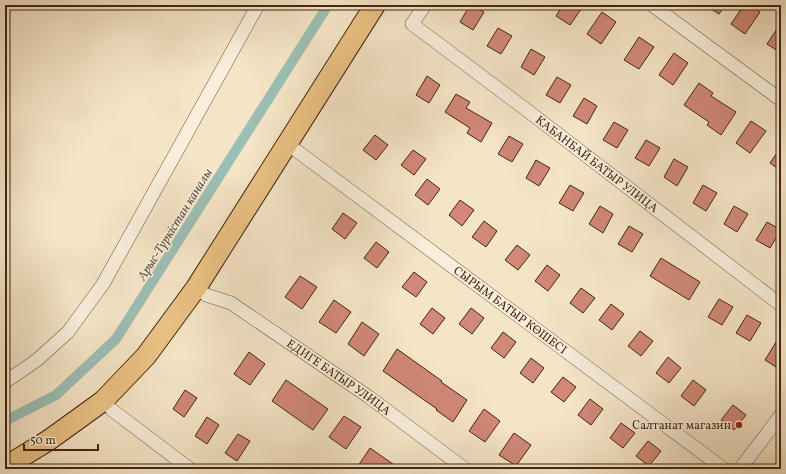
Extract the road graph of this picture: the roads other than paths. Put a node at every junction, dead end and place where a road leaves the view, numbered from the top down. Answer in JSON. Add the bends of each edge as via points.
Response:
{"nodes":[{"id":1,"x":258,"y":5,"type":"edge"},
{"id":2,"x":375,"y":5,"type":"edge"},
{"id":3,"x":390,"y":5,"type":"edge"},
{"id":4,"x":425,"y":5,"type":"edge"},
{"id":5,"x":652,"y":5,"type":"edge"},
{"id":6,"x":781,"y":100,"type":"edge"},
{"id":7,"x":297,"y":151,"type":"junction"},
{"id":8,"x":206,"y":295,"type":"junction"},
{"id":9,"x":781,"y":305,"type":"edge"},
{"id":10,"x":5,"y":382,"type":"edge"},
{"id":11,"x":112,"y":410,"type":"junction"},
{"id":12,"x":781,"y":415,"type":"edge"},
{"id":13,"x":5,"y":467,"type":"edge"},
{"id":14,"x":27,"y":469,"type":"edge"},
{"id":15,"x":190,"y":469,"type":"edge"},
{"id":16,"x":465,"y":469,"type":"edge"},
{"id":17,"x":724,"y":469,"type":"edge"},
{"id":18,"x":740,"y":469,"type":"edge"}],
"edges":[{"from":1,"to":10,"type":"street","via":[[98,290],[68,332],[37,360]]},
{"from":2,"to":13,"type":"highway","via":[[196,288],[146,356],[103,401],[49,440]]},
{"from":3,"to":7,"type":"highway"},
{"from":4,"to":9,"type":"street","name":"КАБАНБАЙ БАТЫР УЛИЦА","via":[[412,24]]},
{"from":5,"to":6,"type":"street"},
{"from":7,"to":8,"type":"highway"},
{"from":7,"to":17,"type":"street","name":"СЫРЫМ БАТЫР КӨШЕСІ"},
{"from":8,"to":11,"type":"highway","via":[[155,364]]},
{"from":8,"to":16,"type":"street","name":"ЕДИГЕ БАТЫР УЛИЦА","via":[[231,303],[369,397]]},
{"from":11,"to":14,"type":"highway"},
{"from":11,"to":15,"type":"street"},
{"from":12,"to":18,"type":"street"}]}
